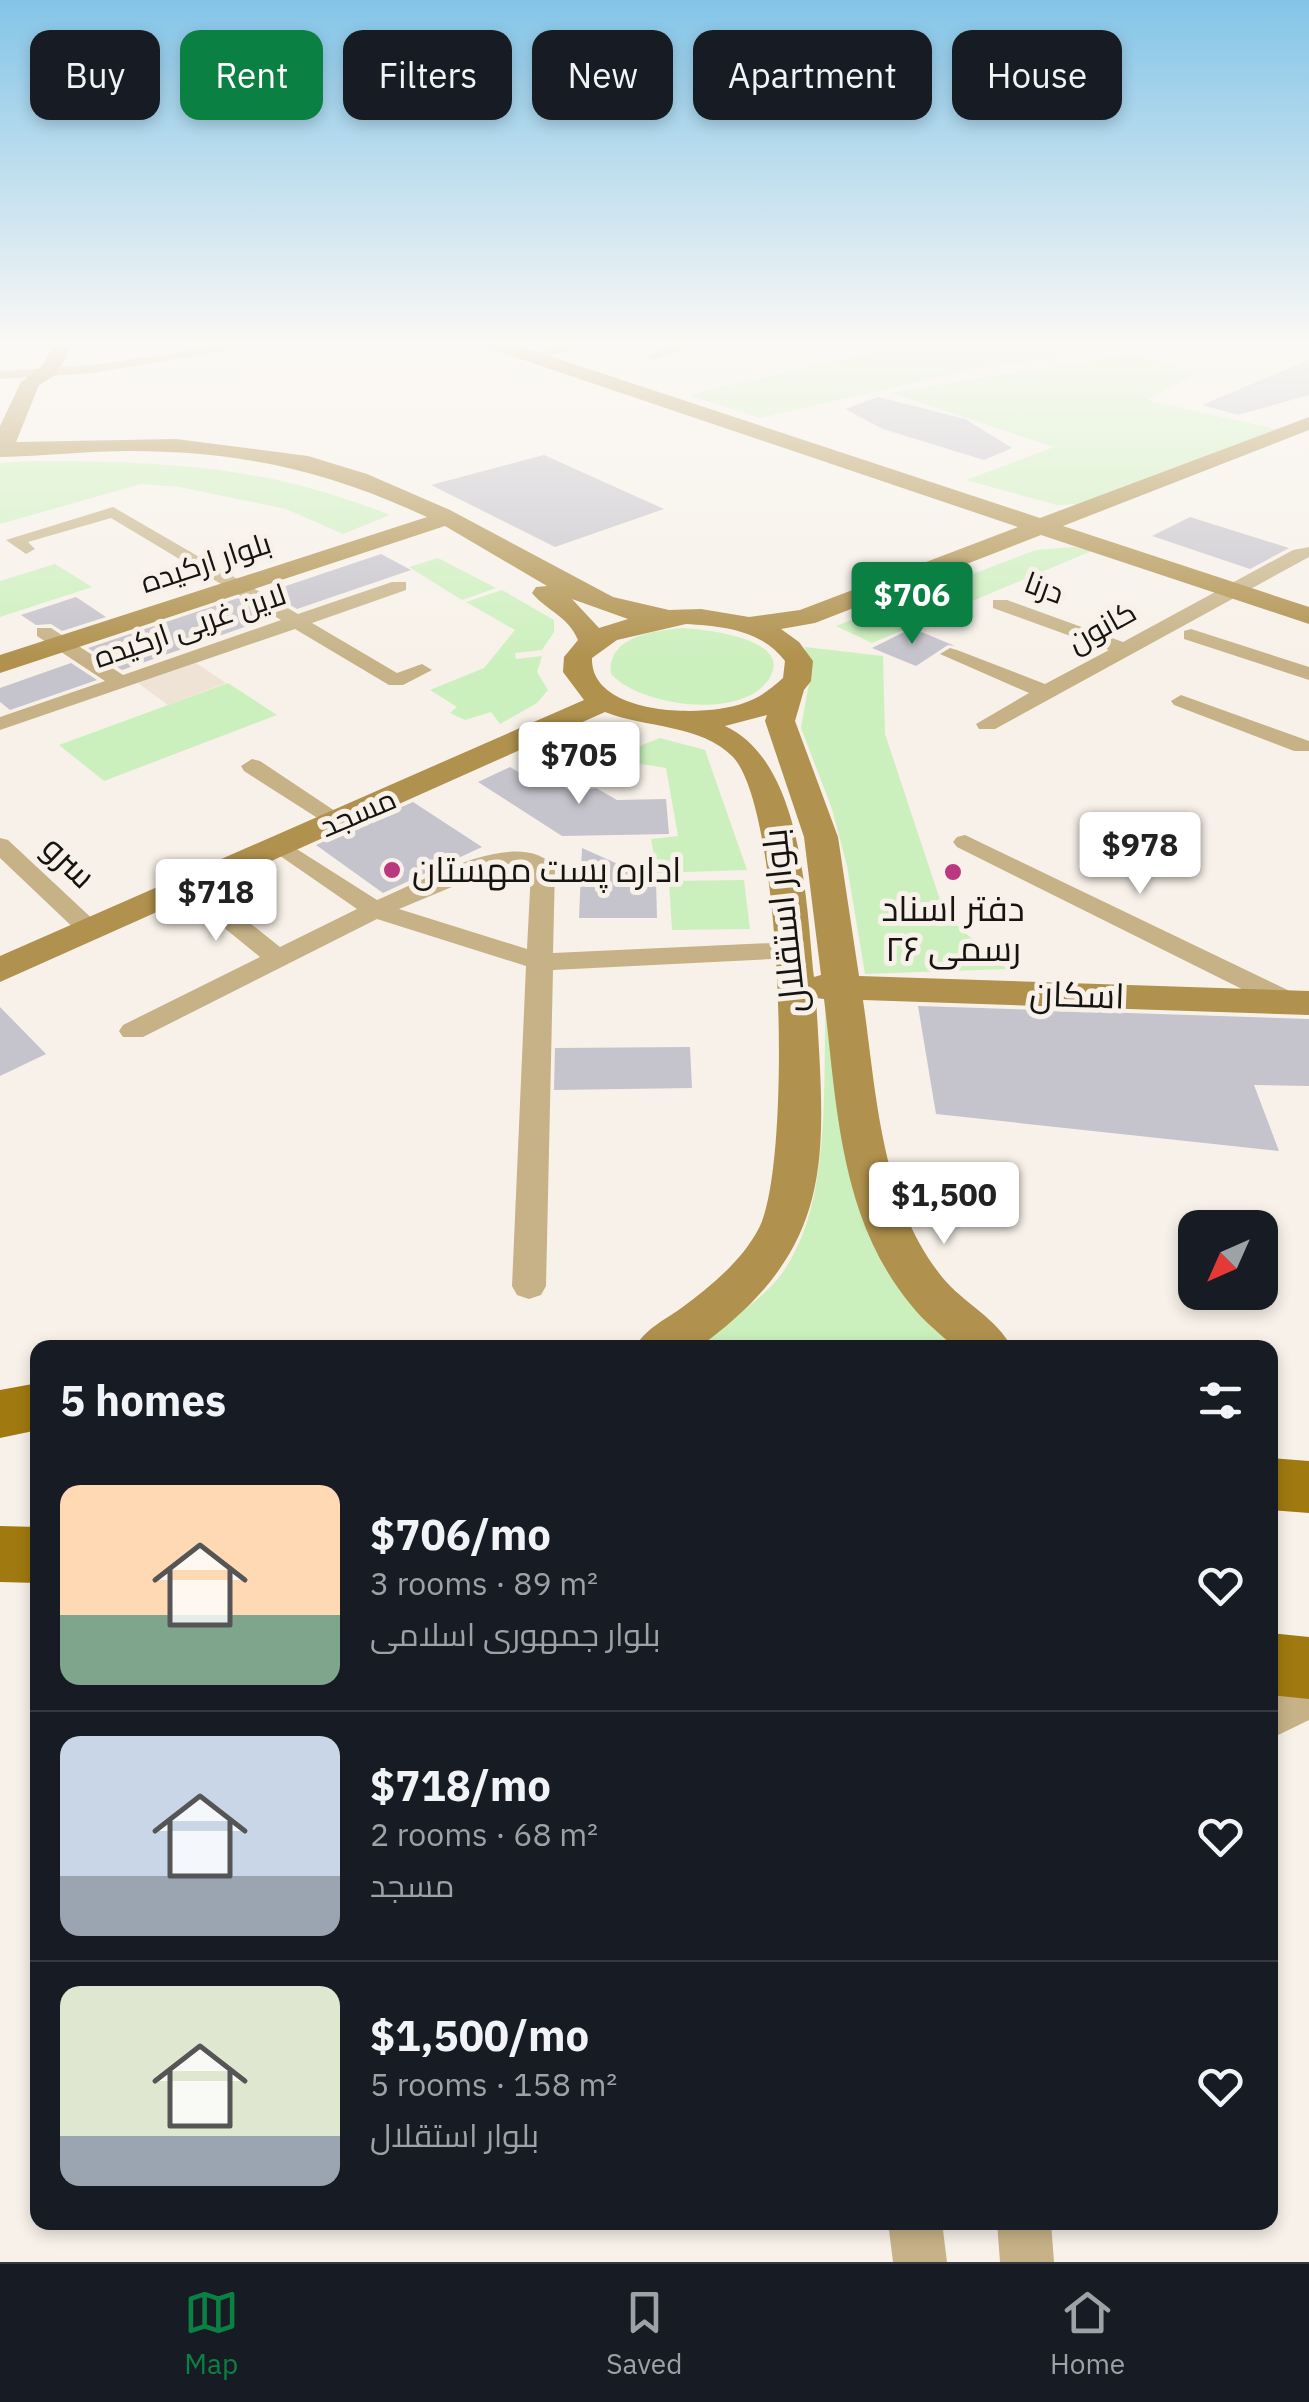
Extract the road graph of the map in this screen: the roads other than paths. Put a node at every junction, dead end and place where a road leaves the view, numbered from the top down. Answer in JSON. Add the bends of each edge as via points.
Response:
{"nodes":[{"id":1,"x":55,"y":450,"type":"edge"},
{"id":2,"x":837,"y":450,"type":"edge"},
{"id":3,"x":1248,"y":450,"type":"edge"},
{"id":4,"x":1275,"y":450,"type":"edge"},
{"id":5,"x":430,"y":519,"type":"junction"},
{"id":6,"x":1065,"y":526,"type":"junction"},
{"id":7,"x":26,"y":549,"type":"dead end"},
{"id":8,"x":1304,"y":553,"type":"edge"},
{"id":9,"x":230,"y":581,"type":"junction"},
{"id":10,"x":399,"y":586,"type":"dead end"},
{"id":11,"x":1239,"y":586,"type":"junction"},
{"id":12,"x":1000,"y":604,"type":"dead end"},
{"id":13,"x":1309,"y":604,"type":"edge"},
{"id":14,"x":1148,"y":614,"type":"dead end"},
{"id":15,"x":1309,"y":616,"type":"edge"},
{"id":16,"x":665,"y":618,"type":"junction"},
{"id":17,"x":297,"y":620,"type":"junction"},
{"id":18,"x":748,"y":625,"type":"junction"},
{"id":19,"x":1191,"y":635,"type":"dead end"},
{"id":20,"x":53,"y":638,"type":"junction"},
{"id":21,"x":1101,"y":640,"type":"junction"},
{"id":22,"x":592,"y":642,"type":"junction"},
{"id":23,"x":0,"y":646,"type":"edge"},
{"id":24,"x":1125,"y":649,"type":"junction"},
{"id":25,"x":793,"y":650,"type":"junction"},
{"id":26,"x":950,"y":654,"type":"dead end"},
{"id":27,"x":0,"y":664,"type":"edge"},
{"id":28,"x":422,"y":670,"type":"dead end"},
{"id":29,"x":1309,"y":674,"type":"edge"},
{"id":30,"x":121,"y":682,"type":"junction"},
{"id":31,"x":790,"y":692,"type":"junction"},
{"id":32,"x":1046,"y":692,"type":"junction"},
{"id":33,"x":1181,"y":701,"type":"dead end"},
{"id":34,"x":606,"y":702,"type":"junction"},
{"id":35,"x":680,"y":720,"type":"junction"},
{"id":36,"x":0,"y":724,"type":"edge"},
{"id":37,"x":987,"y":724,"type":"dead end"},
{"id":38,"x":1307,"y":746,"type":"edge"},
{"id":39,"x":252,"y":766,"type":"dead end"},
{"id":40,"x":338,"y":822,"type":"junction"},
{"id":41,"x":965,"y":842,"type":"dead end"},
{"id":42,"x":0,"y":845,"type":"edge"},
{"id":43,"x":281,"y":846,"type":"junction"},
{"id":44,"x":188,"y":886,"type":"junction"},
{"id":45,"x":374,"y":910,"type":"junction"},
{"id":46,"x":90,"y":930,"type":"junction"},
{"id":47,"x":278,"y":958,"type":"junction"},
{"id":48,"x":542,"y":962,"type":"junction"},
{"id":49,"x":794,"y":969,"type":"junction"},
{"id":50,"x":0,"y":970,"type":"edge"},
{"id":51,"x":844,"y":987,"type":"junction"},
{"id":52,"x":1300,"y":1003,"type":"edge"},
{"id":53,"x":133,"y":1031,"type":"dead end"},
{"id":54,"x":529,"y":1286,"type":"dead end"},
{"id":55,"x":672,"y":1340,"type":"edge"},
{"id":56,"x":979,"y":1340,"type":"edge"},
{"id":57,"x":0,"y":1396,"type":"edge"},
{"id":58,"x":30,"y":1396,"type":"edge"},
{"id":59,"x":30,"y":1408,"type":"edge"},
{"id":60,"x":0,"y":1414,"type":"edge"},
{"id":61,"x":1278,"y":1474,"type":"edge"},
{"id":62,"x":1278,"y":1484,"type":"edge"},
{"id":63,"x":1309,"y":1484,"type":"edge"},
{"id":64,"x":1278,"y":1665,"type":"edge"},
{"id":65,"x":1309,"y":1668,"type":"edge"},
{"id":66,"x":1309,"y":1697,"type":"edge"},
{"id":67,"x":1278,"y":1714,"type":"edge"},
{"id":68,"x":916,"y":2230,"type":"edge"},
{"id":69,"x":1025,"y":2230,"type":"edge"},
{"id":70,"x":920,"y":2262,"type":"edge"},
{"id":71,"x":1028,"y":2262,"type":"edge"}],
"edges":[{"from":1,"to":5,"type":"street","via":[[286,469]]},
{"from":2,"to":6,"type":"street"},
{"from":3,"to":6,"type":"street"},
{"from":4,"to":6,"type":"street"},
{"from":5,"to":9,"type":"street","name":"بلوار ارکیده"},
{"from":5,"to":16,"type":"street","via":[[594,600]]},
{"from":5,"to":22,"type":"street","via":[[571,608]]},
{"from":6,"to":11,"type":"street"},
{"from":6,"to":18,"type":"street","via":[[1001,542],[806,617]]},
{"from":6,"to":25,"type":"street","via":[[802,635]]},
{"from":7,"to":9,"type":"street","via":[[15,540],[113,512]]},
{"from":8,"to":11,"type":"street","name":"کانون"},
{"from":9,"to":17,"type":"street"},
{"from":9,"to":20,"type":"street","name":"بلوار ارکیده"},
{"from":10,"to":17,"type":"street","name":"لاین غربی ارکیده"},
{"from":11,"to":13,"type":"street"},
{"from":11,"to":15,"type":"street"},
{"from":11,"to":24,"type":"street","name":"کانون"},
{"from":12,"to":21,"type":"street","name":"درنا"},
{"from":14,"to":21,"type":"street"},
{"from":16,"to":18,"type":"street"},
{"from":16,"to":22,"type":"street","via":[[623,626]]},
{"from":17,"to":28,"type":"street","via":[[396,681]]},
{"from":17,"to":30,"type":"street","name":"لاین غربی ارکیده"},
{"from":18,"to":25,"type":"street"},
{"from":19,"to":29,"type":"street"},
{"from":20,"to":23,"type":"street","name":"بلوار ارکیده"},
{"from":20,"to":27,"type":"street","name":"بلوار ارکیده"},
{"from":20,"to":30,"type":"street"},
{"from":21,"to":24,"type":"street","name":"درنا"},
{"from":22,"to":34,"type":"street","via":[[578,666]]},
{"from":24,"to":32,"type":"street","name":"کانون"},
{"from":25,"to":31,"type":"street","name":"بلوار استقلال","via":[[800,671]]},
{"from":26,"to":32,"type":"street"},
{"from":30,"to":36,"type":"street","name":"لاین غربی ارکیده"},
{"from":31,"to":35,"type":"street","via":[[744,713]]},
{"from":31,"to":51,"type":"street","name":"بلوار استقلال","via":[[780,721],[821,837]]},
{"from":32,"to":37,"type":"street","name":"کانون"},
{"from":33,"to":38,"type":"street"},
{"from":34,"to":35,"type":"street"},
{"from":34,"to":40,"type":"street","name":"مسجد"},
{"from":35,"to":49,"type":"street","name":"بلوار استقلال","via":[[730,738],[751,758],[768,790],[788,882]]},
{"from":39,"to":40,"type":"street"},
{"from":40,"to":43,"type":"street","name":"مسجد"},
{"from":41,"to":52,"type":"street"},
{"from":42,"to":46,"type":"street","name":"سرو"},
{"from":43,"to":44,"type":"street","name":"مسجد"},
{"from":43,"to":45,"type":"street"},
{"from":44,"to":46,"type":"street","name":"مسجد"},
{"from":44,"to":47,"type":"street"},
{"from":45,"to":47,"type":"street"},
{"from":45,"to":48,"type":"street"},
{"from":45,"to":48,"type":"street","via":[[502,858],[528,857],[544,868]]},
{"from":46,"to":50,"type":"street","name":"مسجد"},
{"from":47,"to":53,"type":"street"},
{"from":48,"to":49,"type":"street"},
{"from":48,"to":54,"type":"street"},
{"from":49,"to":51,"type":"street","name":"اسکان"},
{"from":49,"to":55,"type":"street","name":"بلوار استقلال","via":[[798,1171],[788,1215],[734,1293]]},
{"from":51,"to":52,"type":"street","name":"اسکان"},
{"from":51,"to":56,"type":"street","name":"بلوار استقلال","via":[[867,1173],[891,1235],[928,1292]]},
{"from":57,"to":58,"type":"main road"},
{"from":59,"to":60,"type":"main road"},
{"from":61,"to":63,"type":"street"},
{"from":62,"to":63,"type":"main road"},
{"from":64,"to":65,"type":"main road"},
{"from":66,"to":67,"type":"street"},
{"from":68,"to":70,"type":"street"},
{"from":69,"to":71,"type":"street"}]}
